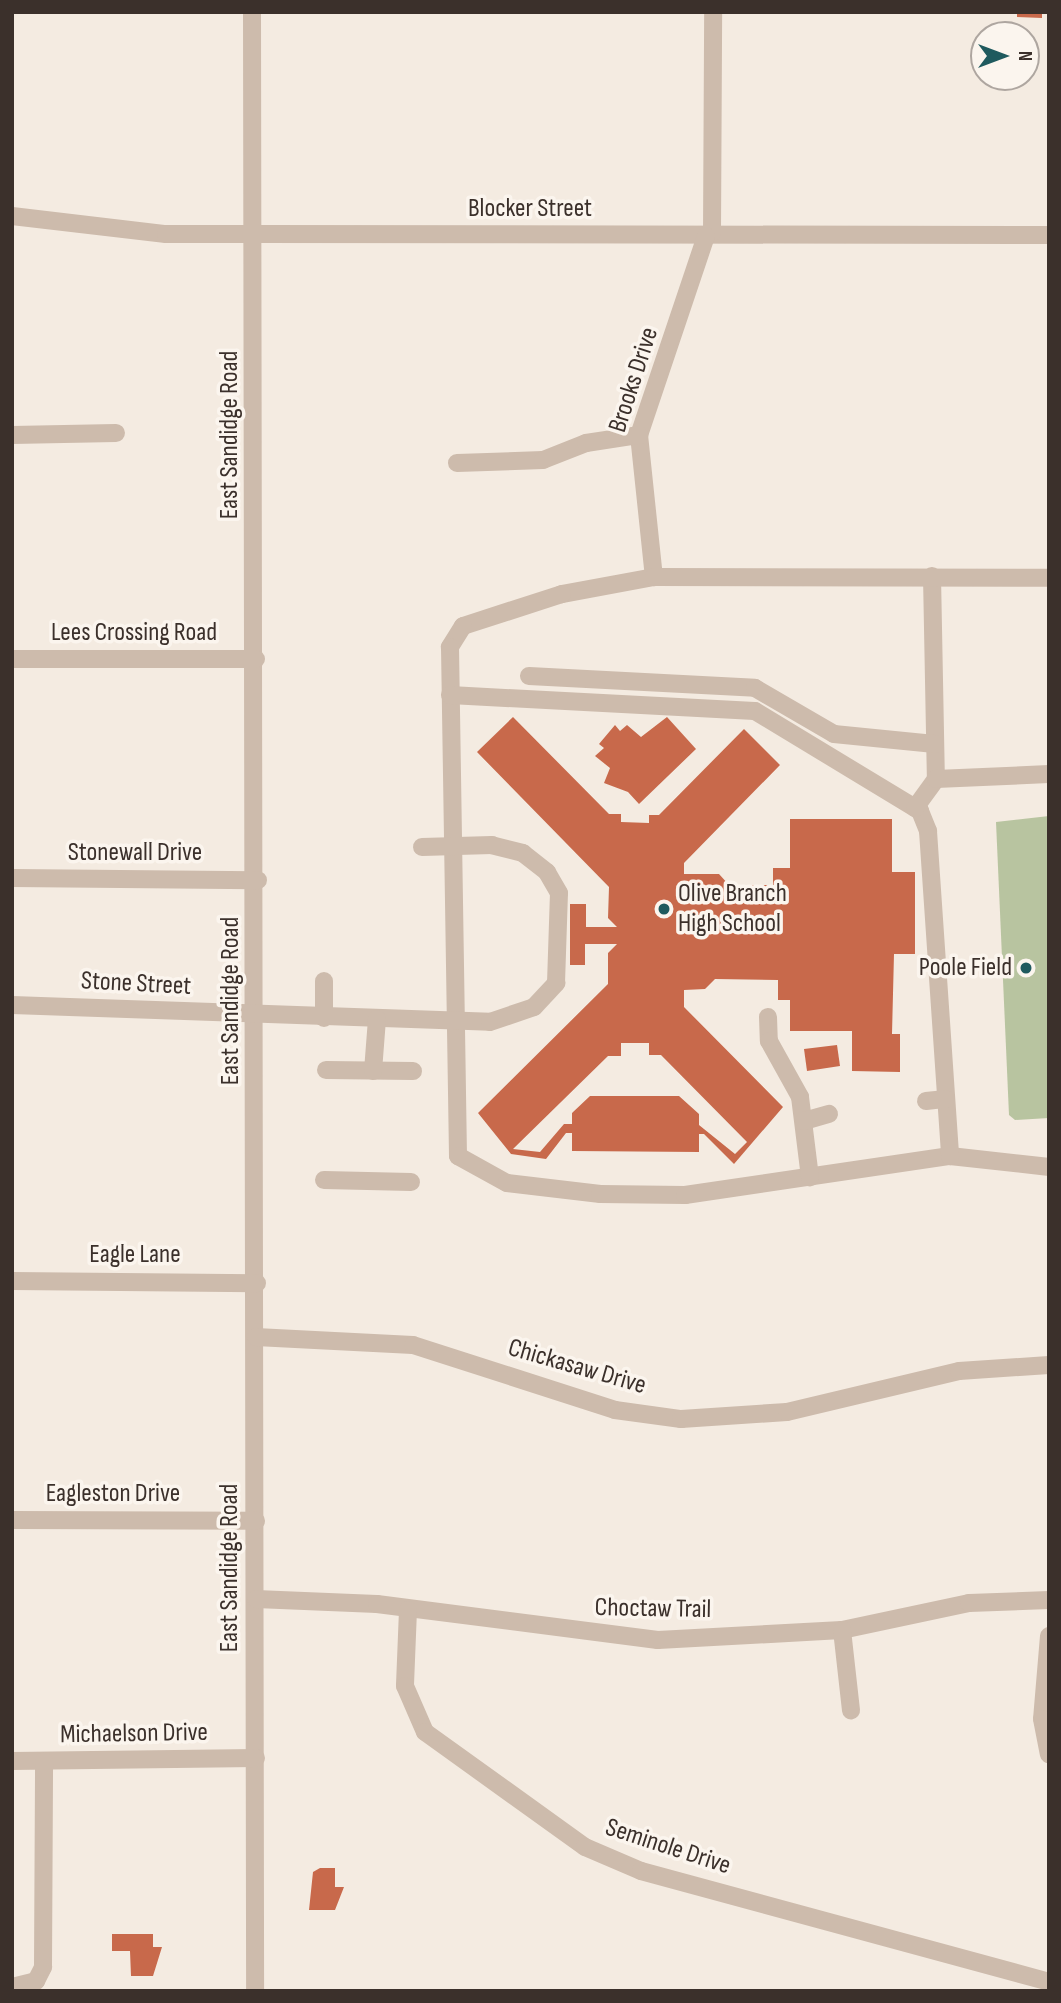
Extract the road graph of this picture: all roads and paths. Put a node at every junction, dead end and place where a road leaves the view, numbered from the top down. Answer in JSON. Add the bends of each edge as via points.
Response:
{"nodes":[{"id":1,"x":252,"y":12,"type":"edge"},
{"id":2,"x":713,"y":12,"type":"edge"},
{"id":3,"x":12,"y":216,"type":"edge"},
{"id":4,"x":253,"y":233,"type":"junction"},
{"id":5,"x":709,"y":234,"type":"junction"},
{"id":6,"x":1049,"y":235,"type":"edge"},
{"id":7,"x":116,"y":433,"type":"dead end"},
{"id":8,"x":12,"y":435,"type":"edge"},
{"id":9,"x":639,"y":435,"type":"junction"},
{"id":10,"x":457,"y":463,"type":"dead end"},
{"id":11,"x":932,"y":576,"type":"junction"},
{"id":12,"x":654,"y":577,"type":"junction"},
{"id":13,"x":1049,"y":578,"type":"edge"},
{"id":14,"x":12,"y":659,"type":"edge"},
{"id":15,"x":256,"y":659,"type":"junction"},
{"id":16,"x":529,"y":676,"type":"dead end"},
{"id":17,"x":450,"y":695,"type":"junction"},
{"id":18,"x":935,"y":744,"type":"junction"},
{"id":19,"x":1049,"y":774,"type":"edge"},
{"id":20,"x":936,"y":779,"type":"junction"},
{"id":21,"x":915,"y":808,"type":"junction"},
{"id":22,"x":422,"y":847,"type":"dead end"},
{"id":23,"x":453,"y":847,"type":"junction"},
{"id":24,"x":12,"y":878,"type":"edge"},
{"id":25,"x":258,"y":880,"type":"junction"},
{"id":26,"x":324,"y":981,"type":"dead end"},
{"id":27,"x":12,"y":1005,"type":"edge"},
{"id":28,"x":257,"y":1017,"type":"junction"},
{"id":29,"x":768,"y":1017,"type":"dead end"},
{"id":30,"x":324,"y":1018,"type":"junction"},
{"id":31,"x":377,"y":1020,"type":"junction"},
{"id":32,"x":456,"y":1021,"type":"junction"},
{"id":33,"x":326,"y":1070,"type":"dead end"},
{"id":34,"x":373,"y":1071,"type":"junction"},
{"id":35,"x":413,"y":1071,"type":"dead end"},
{"id":36,"x":946,"y":1099,"type":"junction"},
{"id":37,"x":926,"y":1101,"type":"dead end"},
{"id":38,"x":829,"y":1114,"type":"dead end"},
{"id":39,"x":804,"y":1121,"type":"junction"},
{"id":40,"x":950,"y":1156,"type":"junction"},
{"id":41,"x":1049,"y":1167,"type":"edge"},
{"id":42,"x":810,"y":1177,"type":"junction"},
{"id":43,"x":324,"y":1180,"type":"dead end"},
{"id":44,"x":411,"y":1182,"type":"dead end"},
{"id":45,"x":12,"y":1281,"type":"edge"},
{"id":46,"x":257,"y":1283,"type":"junction"},
{"id":47,"x":256,"y":1337,"type":"junction"},
{"id":48,"x":1049,"y":1365,"type":"edge"},
{"id":49,"x":12,"y":1520,"type":"edge"},
{"id":50,"x":256,"y":1521,"type":"junction"},
{"id":51,"x":256,"y":1599,"type":"junction"},
{"id":52,"x":1049,"y":1600,"type":"edge"},
{"id":53,"x":408,"y":1610,"type":"junction"},
{"id":54,"x":842,"y":1630,"type":"junction"},
{"id":55,"x":1049,"y":1636,"type":"edge"},
{"id":56,"x":851,"y":1710,"type":"dead end"},
{"id":57,"x":1049,"y":1754,"type":"edge"},
{"id":58,"x":256,"y":1758,"type":"junction"},
{"id":59,"x":12,"y":1761,"type":"edge"},
{"id":60,"x":44,"y":1761,"type":"junction"},
{"id":61,"x":1049,"y":1982,"type":"edge"},
{"id":62,"x":18,"y":1987,"type":"edge"},
{"id":63,"x":255,"y":1991,"type":"edge"}],
"edges":[{"from":1,"to":4,"type":"street","name":"East Sandidge Road"},
{"from":2,"to":5,"type":"street","name":"Brooks Drive"},
{"from":3,"to":4,"type":"street","name":"Blocker Street","via":[[166,234]]},
{"from":4,"to":5,"type":"street","name":"Blocker Street"},
{"from":4,"to":15,"type":"street","name":"East Sandidge Road"},
{"from":5,"to":6,"type":"street","name":"Blocker Street"},
{"from":5,"to":9,"type":"street","name":"Brooks Drive"},
{"from":7,"to":8,"type":"street"},
{"from":9,"to":10,"type":"street","via":[[586,443],[543,460]]},
{"from":9,"to":12,"type":"street","name":"Brooks Drive"},
{"from":11,"to":12,"type":"street"},
{"from":11,"to":13,"type":"street"},
{"from":11,"to":18,"type":"street"},
{"from":12,"to":17,"type":"street","via":[[562,594],[463,626],[450,648]]},
{"from":14,"to":15,"type":"street","name":"Lees Crossing Road"},
{"from":15,"to":25,"type":"street","name":"East Sandidge Road"},
{"from":16,"to":18,"type":"street","via":[[755,688],[834,734]]},
{"from":17,"to":21,"type":"street","via":[[755,711]]},
{"from":17,"to":23,"type":"street"},
{"from":18,"to":20,"type":"street"},
{"from":19,"to":20,"type":"street"},
{"from":20,"to":21,"type":"street"},
{"from":21,"to":36,"type":"street","via":[[928,831]]},
{"from":22,"to":23,"type":"street","name":"Stone Street"},
{"from":23,"to":32,"type":"street"},
{"from":23,"to":32,"type":"street","name":"Stone Street","via":[[492,845],[523,853],[559,893],[556,982],[515,1017]]},
{"from":24,"to":25,"type":"street","name":"Stonewall Drive"},
{"from":25,"to":28,"type":"street","name":"East Sandidge Road"},
{"from":26,"to":30,"type":"street"},
{"from":27,"to":28,"type":"street","name":"Stone Street"},
{"from":28,"to":30,"type":"street","name":"Stone Street"},
{"from":28,"to":46,"type":"street","name":"East Sandidge Road"},
{"from":29,"to":39,"type":"street","via":[[769,1041],[800,1097]]},
{"from":30,"to":31,"type":"street","name":"Stone Street"},
{"from":31,"to":32,"type":"street","name":"Stone Street"},
{"from":31,"to":34,"type":"street"},
{"from":32,"to":42,"type":"street","via":[[458,1156],[507,1184],[685,1195]]},
{"from":33,"to":34,"type":"street"},
{"from":34,"to":35,"type":"street"},
{"from":36,"to":37,"type":"street"},
{"from":36,"to":40,"type":"street"},
{"from":38,"to":39,"type":"street"},
{"from":39,"to":42,"type":"street"},
{"from":40,"to":41,"type":"street"},
{"from":40,"to":42,"type":"street"},
{"from":43,"to":44,"type":"street"},
{"from":45,"to":46,"type":"street","name":"Eagle Lane"},
{"from":46,"to":47,"type":"street","name":"East Sandidge Road"},
{"from":47,"to":48,"type":"street","name":"Chickasaw Drive","via":[[413,1346],[615,1410],[681,1419],[786,1412],[959,1371]]},
{"from":47,"to":50,"type":"street","name":"East Sandidge Road"},
{"from":49,"to":50,"type":"street","name":"Eagleston Drive"},
{"from":50,"to":51,"type":"street","name":"East Sandidge Road"},
{"from":51,"to":53,"type":"street","name":"Choctaw Trail"},
{"from":51,"to":58,"type":"street","name":"East Sandidge Road"},
{"from":52,"to":54,"type":"street","name":"Choctaw Trail","via":[[969,1603]]},
{"from":53,"to":54,"type":"street","name":"Choctaw Trail","via":[[622,1640]]},
{"from":53,"to":61,"type":"street","name":"Seminole Drive","via":[[405,1686],[425,1732],[585,1847],[641,1871]]},
{"from":54,"to":56,"type":"street"},
{"from":55,"to":57,"type":"street","via":[[1042,1719]]},
{"from":58,"to":60,"type":"street","name":"Michaelson Drive"},
{"from":58,"to":63,"type":"street","name":"East Sandidge Road"},
{"from":59,"to":60,"type":"street","name":"Michaelson Drive"},
{"from":60,"to":62,"type":"street","via":[[43,1967],[40,1979]]}]}
